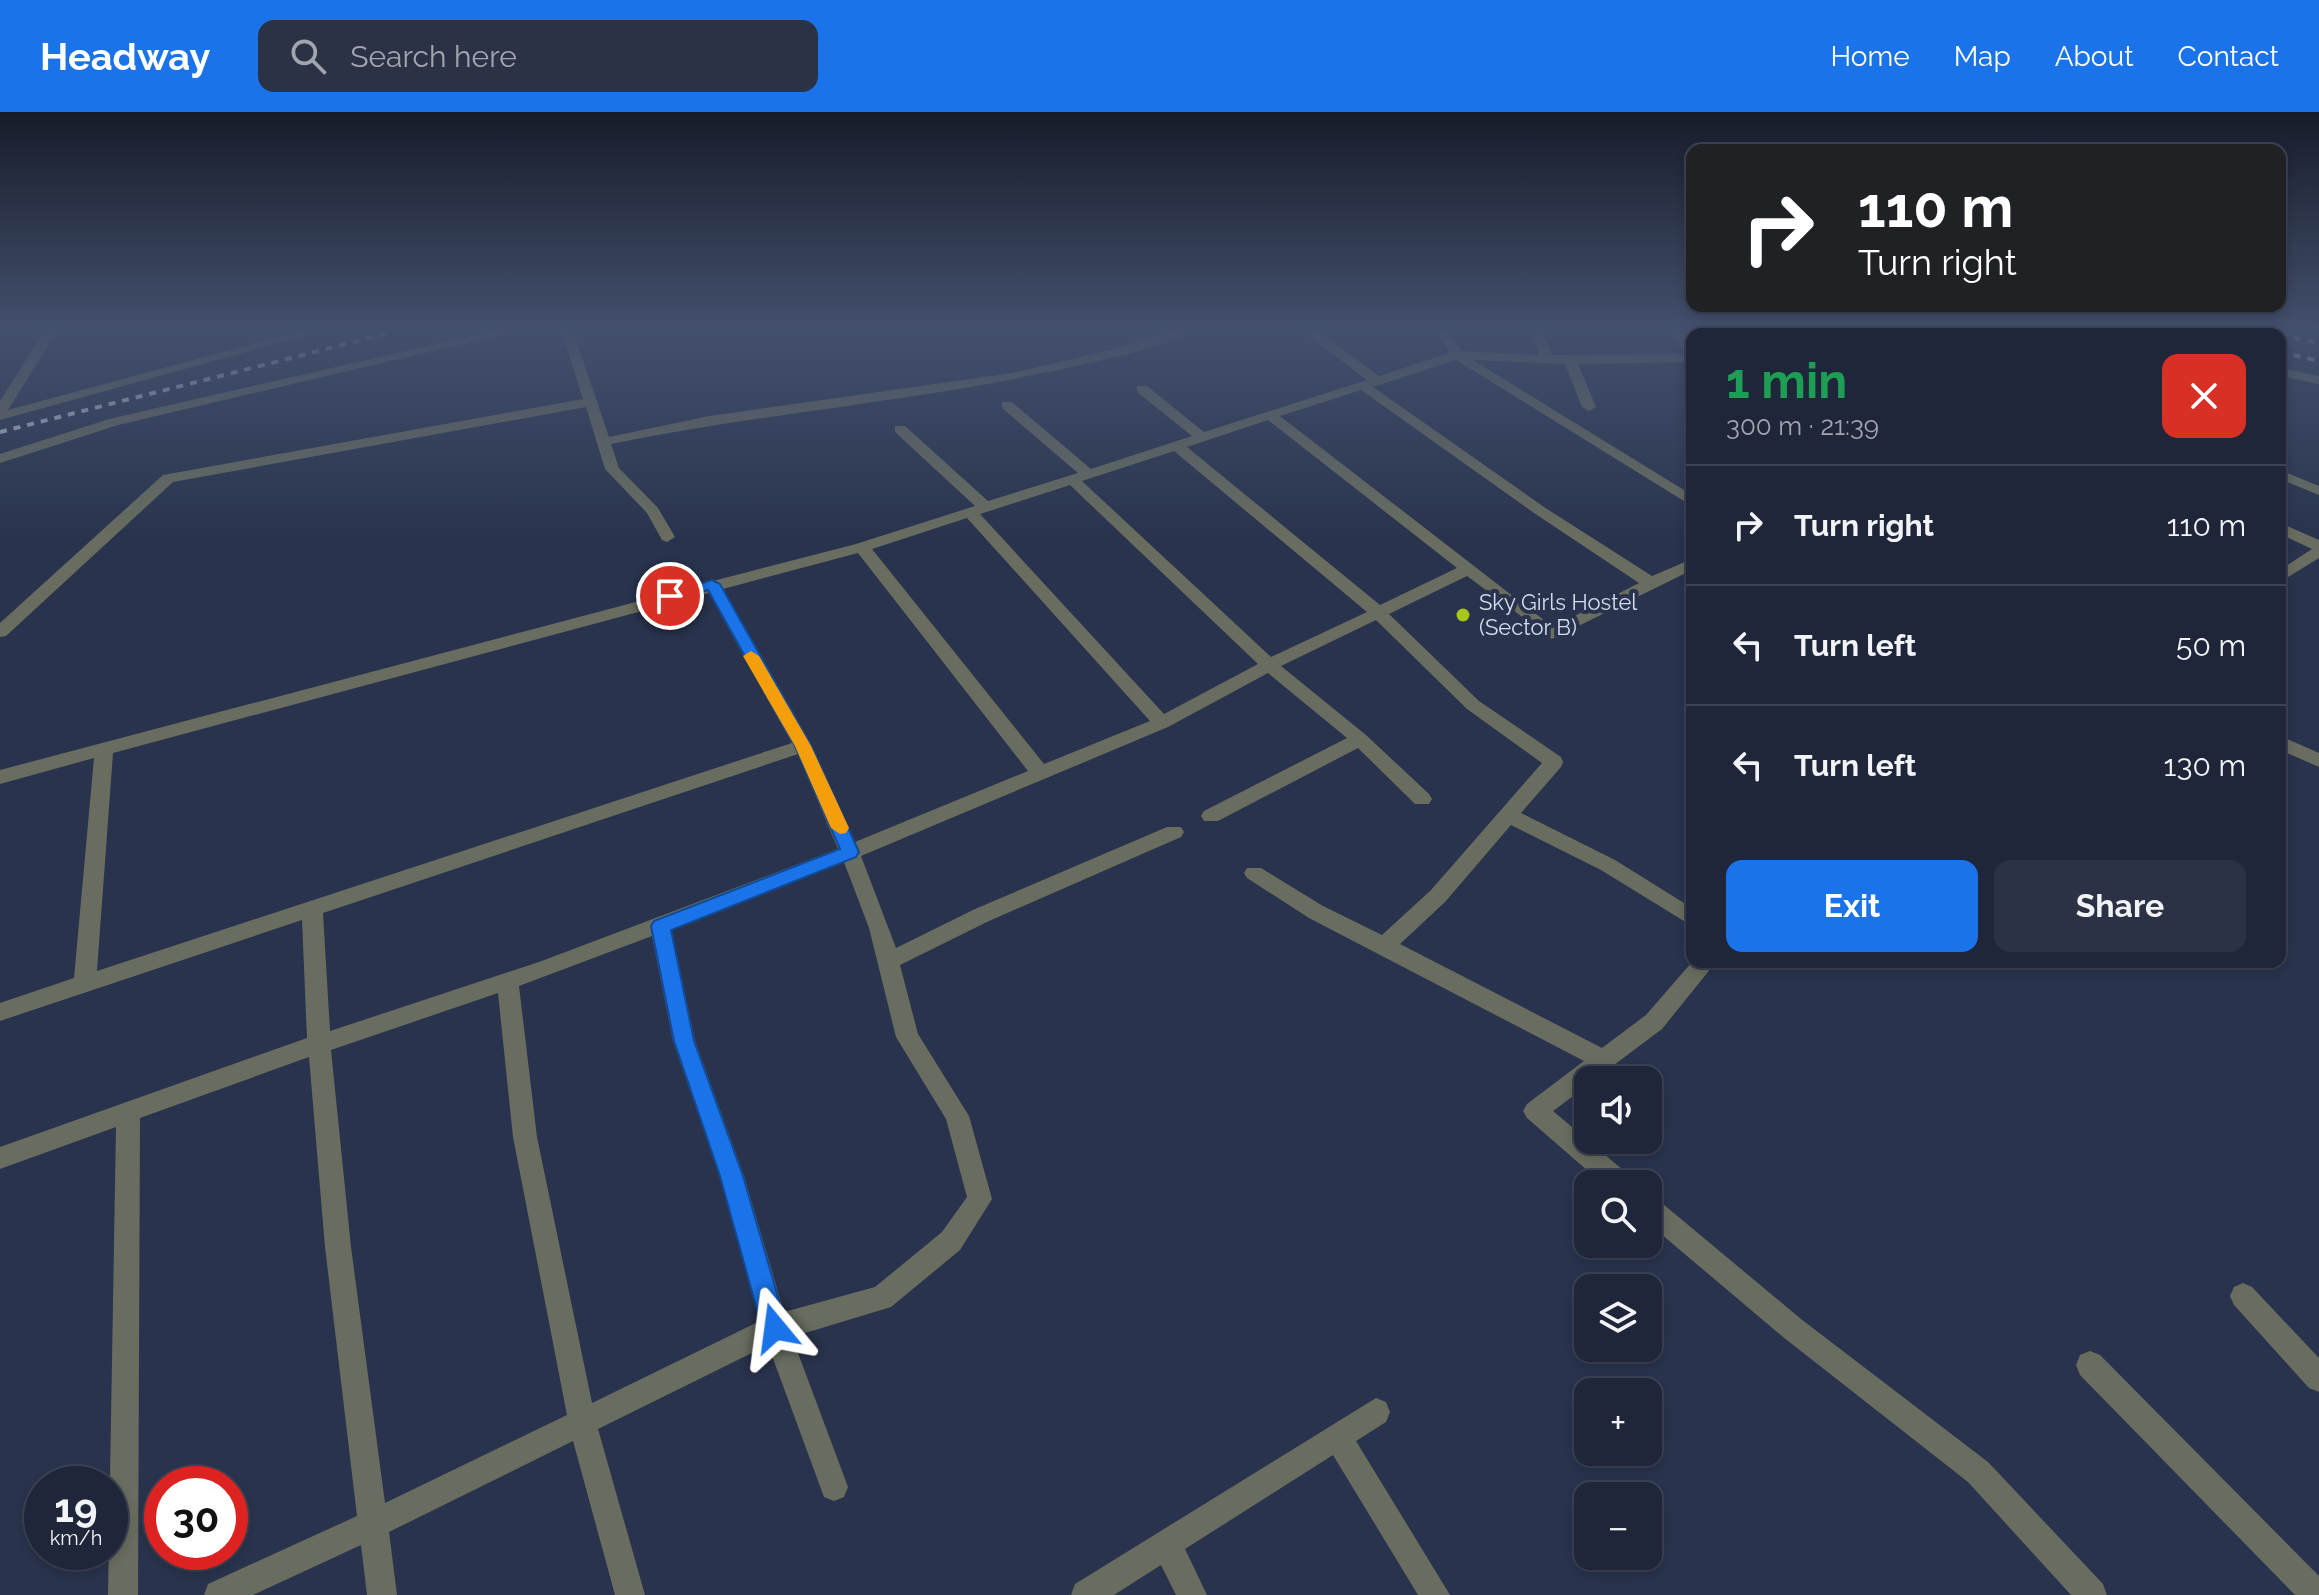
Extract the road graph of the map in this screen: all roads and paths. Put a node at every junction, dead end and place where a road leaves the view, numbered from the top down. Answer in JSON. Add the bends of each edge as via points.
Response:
{"nodes":[{"id":1,"x":53,"y":400,"type":"edge"},
{"id":2,"x":209,"y":400,"type":"edge"},
{"id":3,"x":848,"y":400,"type":"edge"},
{"id":4,"x":1156,"y":400,"type":"edge"},
{"id":5,"x":1320,"y":400,"type":"edge"},
{"id":6,"x":1392,"y":400,"type":"edge"},
{"id":7,"x":1530,"y":400,"type":"edge"},
{"id":8,"x":1586,"y":400,"type":"edge"},
{"id":9,"x":591,"y":402,"type":"joint"},
{"id":10,"x":1007,"y":405,"type":"dead end"},
{"id":11,"x":1589,"y":407,"type":"dead end"},
{"id":12,"x":0,"y":414,"type":"edge"},
{"id":13,"x":1271,"y":416,"type":"junction"},
{"id":14,"x":900,"y":429,"type":"dead end"},
{"id":15,"x":1202,"y":437,"type":"junction"},
{"id":16,"x":603,"y":442,"type":"junction"},
{"id":17,"x":1176,"y":445,"type":"junction"},
{"id":18,"x":0,"y":459,"type":"edge"},
{"id":19,"x":1079,"y":476,"type":"junction"},
{"id":20,"x":2286,"y":477,"type":"edge"},
{"id":21,"x":2319,"y":491,"type":"edge"},
{"id":22,"x":1686,"y":497,"type":"edge"},
{"id":23,"x":977,"y":509,"type":"junction"},
{"id":24,"x":2286,"y":531,"type":"edge"},
{"id":25,"x":667,"y":537,"type":"dead end"},
{"id":26,"x":862,"y":547,"type":"junction"},
{"id":27,"x":2319,"y":548,"type":"edge"},
{"id":28,"x":1686,"y":567,"type":"edge"},
{"id":29,"x":1469,"y":569,"type":"junction"},
{"id":30,"x":2286,"y":573,"type":"edge"},
{"id":31,"x":1651,"y":583,"type":"junction"},
{"id":32,"x":712,"y":584,"type":"junction"},
{"id":33,"x":1380,"y":614,"type":"junction"},
{"id":34,"x":0,"y":632,"type":"edge"},
{"id":35,"x":1269,"y":665,"type":"junction"},
{"id":36,"x":1162,"y":723,"type":"junction"},
{"id":37,"x":1360,"y":739,"type":"junction"},
{"id":38,"x":2286,"y":745,"type":"edge"},
{"id":39,"x":803,"y":746,"type":"junction"},
{"id":40,"x":104,"y":748,"type":"junction"},
{"id":41,"x":2319,"y":761,"type":"edge"},
{"id":42,"x":1041,"y":774,"type":"junction"},
{"id":43,"x":0,"y":777,"type":"edge"},
{"id":44,"x":1422,"y":799,"type":"dead end"},
{"id":45,"x":1507,"y":815,"type":"junction"},
{"id":46,"x":1211,"y":816,"type":"dead end"},
{"id":47,"x":1174,"y":832,"type":"dead end"},
{"id":48,"x":850,"y":852,"type":"junction"},
{"id":49,"x":1254,"y":873,"type":"dead end"},
{"id":50,"x":312,"y":907,"type":"junction"},
{"id":51,"x":1686,"y":914,"type":"edge"},
{"id":52,"x":660,"y":926,"type":"junction"},
{"id":53,"x":1384,"y":946,"type":"junction"},
{"id":54,"x":888,"y":961,"type":"junction"},
{"id":55,"x":1700,"y":968,"type":"edge"},
{"id":56,"x":508,"y":981,"type":"junction"},
{"id":57,"x":85,"y":983,"type":"junction"},
{"id":58,"x":0,"y":1012,"type":"edge"},
{"id":59,"x":319,"y":1044,"type":"junction"},
{"id":60,"x":1602,"y":1059,"type":"junction"},
{"id":61,"x":128,"y":1112,"type":"junction"},
{"id":62,"x":0,"y":1158,"type":"edge"},
{"id":63,"x":1605,"y":1170,"type":"edge"},
{"id":64,"x":1662,"y":1219,"type":"edge"},
{"id":65,"x":2243,"y":1296,"type":"dead end"},
{"id":66,"x":775,"y":1328,"type":"junction"},
{"id":67,"x":2090,"y":1365,"type":"dead end"},
{"id":68,"x":2319,"y":1378,"type":"edge"},
{"id":69,"x":1376,"y":1412,"type":"dead end"},
{"id":70,"x":582,"y":1422,"type":"junction"},
{"id":71,"x":1338,"y":1437,"type":"junction"},
{"id":72,"x":834,"y":1487,"type":"dead end"},
{"id":73,"x":373,"y":1524,"type":"junction"},
{"id":74,"x":1167,"y":1544,"type":"junction"},
{"id":75,"x":123,"y":1595,"type":"edge"},
{"id":76,"x":219,"y":1595,"type":"edge"},
{"id":77,"x":382,"y":1595,"type":"edge"},
{"id":78,"x":630,"y":1595,"type":"edge"},
{"id":79,"x":1086,"y":1595,"type":"edge"},
{"id":80,"x":1192,"y":1595,"type":"edge"},
{"id":81,"x":1435,"y":1595,"type":"edge"},
{"id":82,"x":2092,"y":1595,"type":"edge"},
{"id":83,"x":2316,"y":1595,"type":"edge"}],
"edges":[{"from":1,"to":12,"type":"street"},
{"from":2,"to":18,"type":"street","via":[[114,422]]},
{"from":3,"to":16,"type":"street"},
{"from":4,"to":15,"type":"street"},
{"from":5,"to":13,"type":"street"},
{"from":6,"to":31,"type":"street","via":[[1539,510]]},
{"from":7,"to":22,"type":"street"},
{"from":8,"to":11,"type":"street"},
{"from":9,"to":16,"type":"street"},
{"from":9,"to":34,"type":"street","via":[[168,478]]},
{"from":10,"to":19,"type":"street"},
{"from":13,"to":15,"type":"street"},
{"from":13,"to":29,"type":"street"},
{"from":14,"to":23,"type":"street"},
{"from":15,"to":17,"type":"street"},
{"from":16,"to":25,"type":"street","via":[[612,469],[653,511]]},
{"from":17,"to":19,"type":"street"},
{"from":17,"to":33,"type":"street"},
{"from":19,"to":23,"type":"street"},
{"from":19,"to":35,"type":"street"},
{"from":20,"to":21,"type":"street"},
{"from":23,"to":26,"type":"street"},
{"from":23,"to":36,"type":"street"},
{"from":24,"to":27,"type":"street"},
{"from":26,"to":32,"type":"street"},
{"from":26,"to":42,"type":"street"},
{"from":27,"to":30,"type":"street"},
{"from":28,"to":31,"type":"street"},
{"from":29,"to":31,"type":"street","via":[[1552,634]]},
{"from":29,"to":33,"type":"street"},
{"from":32,"to":39,"type":"street"},
{"from":32,"to":40,"type":"street"},
{"from":33,"to":35,"type":"street"},
{"from":33,"to":45,"type":"street","via":[[1473,705],[1554,762]]},
{"from":35,"to":36,"type":"street"},
{"from":35,"to":37,"type":"street"},
{"from":36,"to":42,"type":"street"},
{"from":37,"to":44,"type":"street"},
{"from":37,"to":46,"type":"street"},
{"from":38,"to":41,"type":"street"},
{"from":39,"to":48,"type":"street"},
{"from":39,"to":50,"type":"street"},
{"from":40,"to":43,"type":"street"},
{"from":40,"to":57,"type":"street"},
{"from":42,"to":48,"type":"street"},
{"from":45,"to":51,"type":"street","via":[[1608,865]]},
{"from":45,"to":53,"type":"street","via":[[1438,896]]},
{"from":47,"to":54,"type":"street"},
{"from":48,"to":52,"type":"street"},
{"from":48,"to":54,"type":"street"},
{"from":49,"to":53,"type":"street"},
{"from":50,"to":57,"type":"street"},
{"from":50,"to":59,"type":"street"},
{"from":52,"to":56,"type":"street"},
{"from":52,"to":66,"type":"street","via":[[684,1041],[732,1176]]},
{"from":53,"to":60,"type":"street"},
{"from":54,"to":66,"type":"street","via":[[907,1037],[957,1116],[980,1199],[951,1241],[882,1298]]},
{"from":55,"to":60,"type":"street","via":[[1654,1022]]},
{"from":56,"to":59,"type":"street"},
{"from":56,"to":70,"type":"street","via":[[525,1137]]},
{"from":57,"to":58,"type":"street"},
{"from":59,"to":61,"type":"street"},
{"from":59,"to":73,"type":"street"},
{"from":60,"to":63,"type":"street","via":[[1535,1111]]},
{"from":61,"to":62,"type":"street"},
{"from":61,"to":75,"type":"street"},
{"from":64,"to":82,"type":"street","via":[[1978,1472]]},
{"from":65,"to":68,"type":"street"},
{"from":66,"to":70,"type":"street"},
{"from":66,"to":72,"type":"street"},
{"from":67,"to":83,"type":"street"},
{"from":69,"to":71,"type":"street"},
{"from":70,"to":73,"type":"street"},
{"from":70,"to":78,"type":"street"},
{"from":71,"to":74,"type":"street"},
{"from":71,"to":81,"type":"street"},
{"from":73,"to":76,"type":"street"},
{"from":73,"to":77,"type":"street"},
{"from":74,"to":79,"type":"street"},
{"from":74,"to":80,"type":"street"}]}
